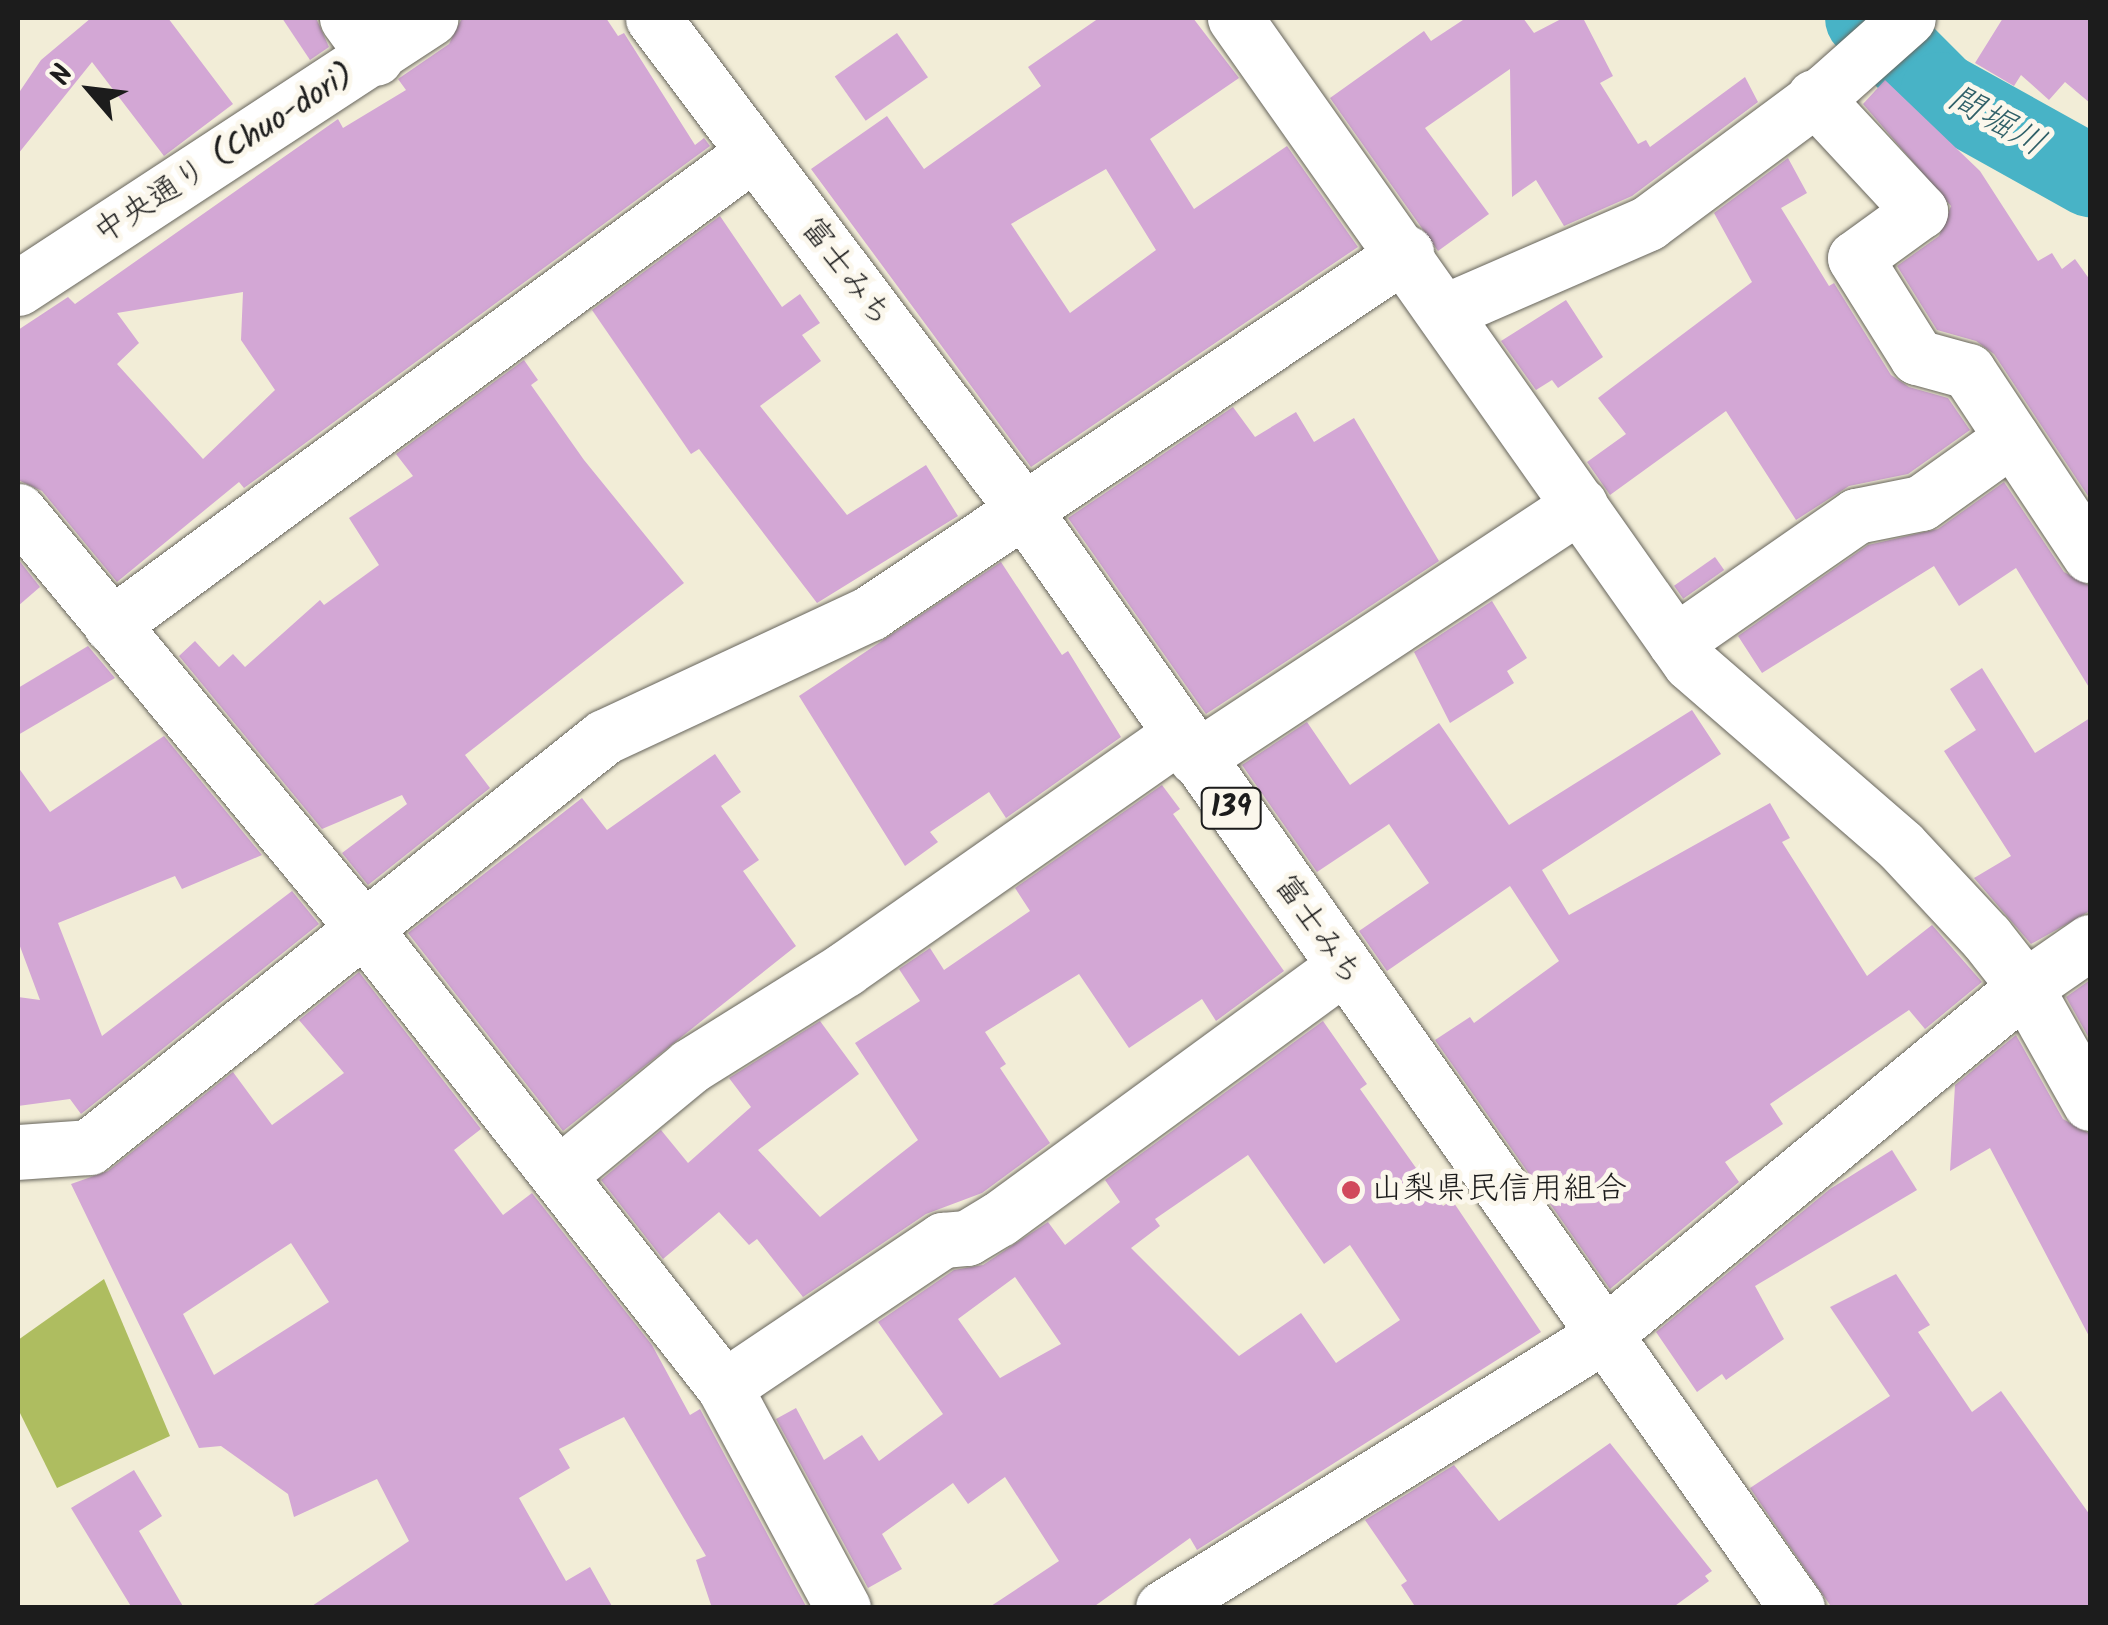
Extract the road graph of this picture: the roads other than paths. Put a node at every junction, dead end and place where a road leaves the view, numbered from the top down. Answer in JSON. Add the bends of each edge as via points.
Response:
{"nodes":[{"id":1,"x":430,"y":18,"type":"edge"},
{"id":2,"x":653,"y":18,"type":"edge"},
{"id":3,"x":1235,"y":18,"type":"edge"},
{"id":4,"x":1908,"y":18,"type":"edge"},
{"id":5,"x":361,"y":38,"type":"edge"},
{"id":6,"x":1821,"y":94,"type":"junction"},
{"id":7,"x":754,"y":153,"type":"junction"},
{"id":8,"x":1406,"y":253,"type":"junction"},
{"id":9,"x":18,"y":288,"type":"edge"},
{"id":10,"x":1446,"y":310,"type":"junction"},
{"id":11,"x":2012,"y":438,"type":"junction"},
{"id":12,"x":1580,"y":505,"type":"junction"},
{"id":13,"x":1023,"y":510,"type":"junction"},
{"id":14,"x":18,"y":511,"type":"edge"},
{"id":15,"x":2090,"y":556,"type":"edge"},
{"id":16,"x":112,"y":625,"type":"junction"},
{"id":17,"x":1675,"y":642,"type":"junction"},
{"id":18,"x":1188,"y":746,"type":"junction"},
{"id":19,"x":366,"y":931,"type":"junction"},
{"id":20,"x":2090,"y":942,"type":"edge"},
{"id":21,"x":1343,"y":967,"type":"junction"},
{"id":22,"x":2025,"y":986,"type":"junction"},
{"id":23,"x":2090,"y":1104,"type":"edge"},
{"id":24,"x":18,"y":1152,"type":"edge"},
{"id":25,"x":558,"y":1175,"type":"junction"},
{"id":26,"x":1601,"y":1337,"type":"junction"},
{"id":27,"x":724,"y":1387,"type":"junction"},
{"id":28,"x":843,"y":1608,"type":"edge"},
{"id":29,"x":1163,"y":1608,"type":"edge"},
{"id":30,"x":1798,"y":1608,"type":"edge"}],
"edges":[{"from":1,"to":5,"type":"main road","name":"中央通り (Chuo-dori)"},
{"from":2,"to":7,"type":"main road","name":"富士みち","number":"139"},
{"from":3,"to":8,"type":"main road"},
{"from":4,"to":6,"type":"main road"},
{"from":5,"to":9,"type":"main road","name":"中央通り (Chuo-dori)"},
{"from":6,"to":10,"type":"main road","via":[[1648,223]]},
{"from":6,"to":11,"type":"main road","via":[[1920,211],[1854,258],[1917,357],[1968,371]]},
{"from":7,"to":13,"type":"main road","name":"富士みち","number":"139"},
{"from":7,"to":16,"type":"main road"},
{"from":8,"to":10,"type":"main road"},
{"from":8,"to":13,"type":"main road"},
{"from":10,"to":12,"type":"main road"},
{"from":11,"to":15,"type":"main road"},
{"from":11,"to":17,"type":"main road","via":[[1921,503],[1856,516]]},
{"from":12,"to":17,"type":"main road"},
{"from":12,"to":18,"type":"main road"},
{"from":13,"to":18,"type":"main road","name":"富士みち","number":"139"},
{"from":13,"to":19,"type":"main road","via":[[870,613],[604,737]]},
{"from":14,"to":16,"type":"main road"},
{"from":16,"to":19,"type":"main road"},
{"from":17,"to":22,"type":"main road","via":[[1690,664],[1901,846]]},
{"from":18,"to":21,"type":"main road","name":"富士みち","number":"139"},
{"from":18,"to":25,"type":"main road","via":[[690,1066]]},
{"from":19,"to":24,"type":"main road","via":[[89,1147]]},
{"from":19,"to":25,"type":"main road"},
{"from":20,"to":22,"type":"main road"},
{"from":21,"to":26,"type":"main road","name":"富士みち","number":"139"},
{"from":21,"to":27,"type":"main road","via":[[998,1219],[966,1238],[943,1240]]},
{"from":22,"to":23,"type":"main road"},
{"from":22,"to":26,"type":"main road"},
{"from":25,"to":27,"type":"main road"},
{"from":26,"to":29,"type":"main road"},
{"from":26,"to":30,"type":"main road","name":"富士みち","number":"139"},
{"from":27,"to":28,"type":"main road"}]}
